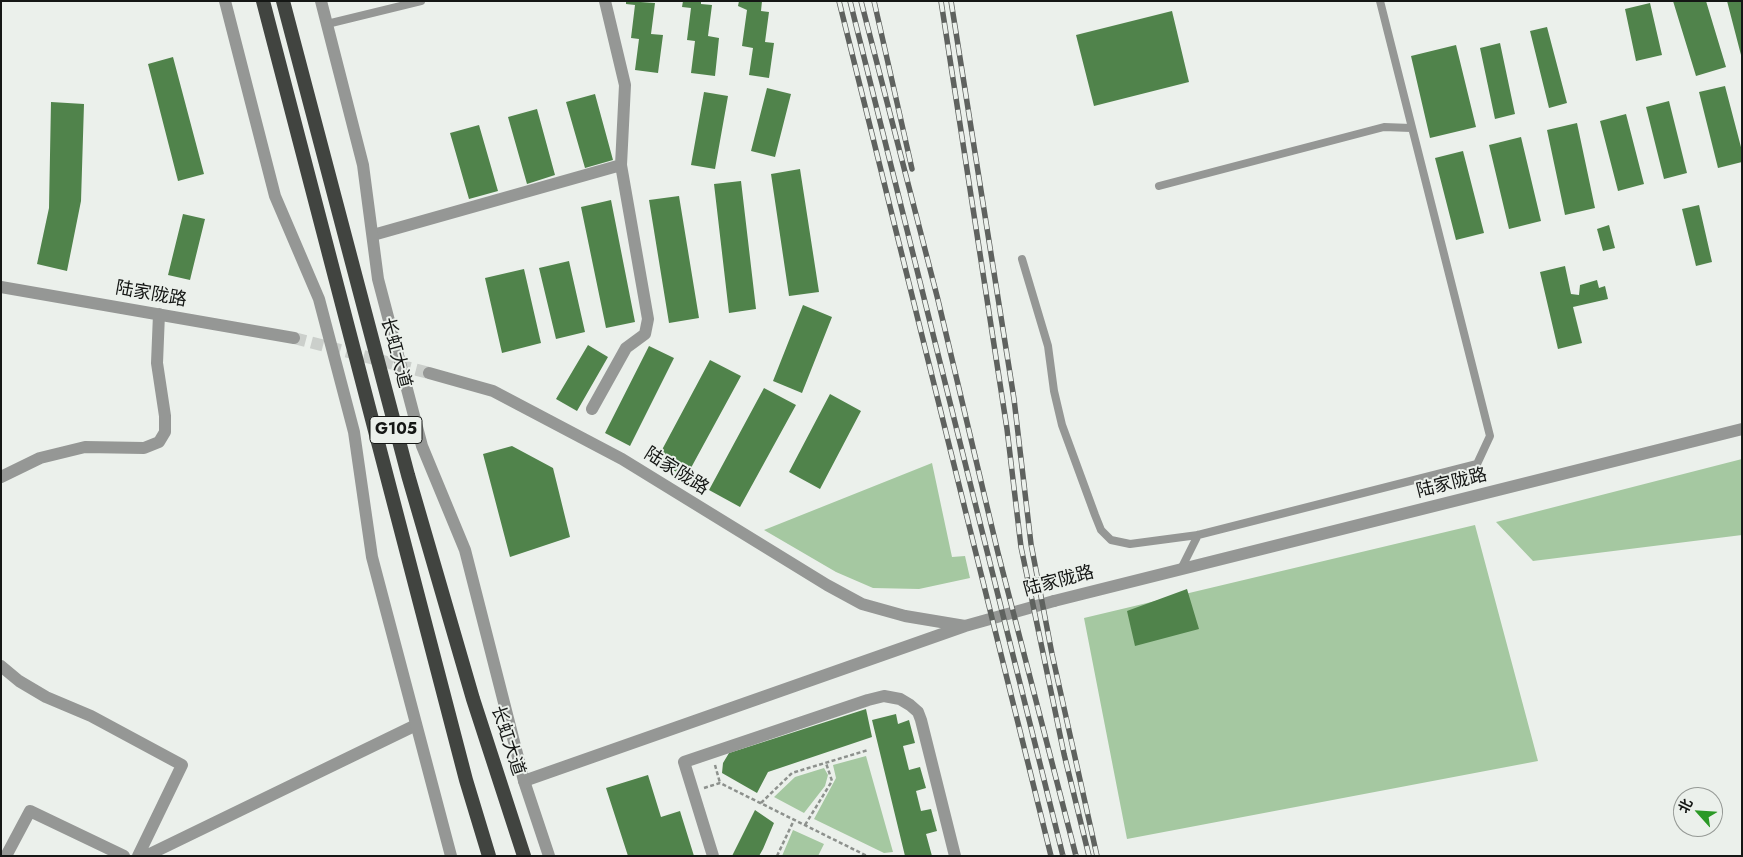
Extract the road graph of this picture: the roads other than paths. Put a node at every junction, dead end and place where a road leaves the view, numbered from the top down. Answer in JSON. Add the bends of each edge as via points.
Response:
{"nodes":[{"id":1,"x":225,"y":1,"type":"edge"},
{"id":2,"x":263,"y":1,"type":"edge"},
{"id":3,"x":283,"y":1,"type":"edge"},
{"id":4,"x":321,"y":1,"type":"edge"},
{"id":5,"x":421,"y":1,"type":"edge"},
{"id":6,"x":605,"y":1,"type":"edge"},
{"id":7,"x":1380,"y":1,"type":"edge"},
{"id":8,"x":327,"y":24,"type":"junction"},
{"id":9,"x":1411,"y":128,"type":"junction"},
{"id":10,"x":621,"y":165,"type":"junction"},
{"id":11,"x":1159,"y":186,"type":"dead end"},
{"id":12,"x":373,"y":235,"type":"junction"},
{"id":13,"x":1022,"y":259,"type":"dead end"},
{"id":14,"x":1,"y":286,"type":"edge"},
{"id":15,"x":159,"y":314,"type":"junction"},
{"id":16,"x":294,"y":338,"type":"tunnel mouth"},
{"id":17,"x":429,"y":373,"type":"tunnel mouth"},
{"id":18,"x":592,"y":409,"type":"dead end"},
{"id":19,"x":1742,"y":429,"type":"edge"},
{"id":20,"x":1,"y":477,"type":"edge"},
{"id":21,"x":1198,"y":535,"type":"junction"},
{"id":22,"x":1181,"y":569,"type":"junction"},
{"id":23,"x":966,"y":626,"type":"junction"},
{"id":24,"x":1,"y":666,"type":"edge"},
{"id":25,"x":416,"y":724,"type":"junction"},
{"id":26,"x":524,"y":781,"type":"junction"},
{"id":27,"x":6,"y":856,"type":"edge"},
{"id":28,"x":124,"y":856,"type":"edge"},
{"id":29,"x":138,"y":856,"type":"edge"},
{"id":30,"x":146,"y":856,"type":"edge"},
{"id":31,"x":451,"y":856,"type":"edge"},
{"id":32,"x":489,"y":856,"type":"edge"},
{"id":33,"x":524,"y":856,"type":"edge"},
{"id":34,"x":549,"y":856,"type":"edge"},
{"id":35,"x":713,"y":856,"type":"edge"},
{"id":36,"x":955,"y":856,"type":"edge"}],
"edges":[{"from":1,"to":25,"type":"street","via":[[275,196],[319,299],[354,432],[372,557]]},
{"from":2,"to":32,"type":"highway","number":"G105","via":[[466,780]]},
{"from":3,"to":33,"type":"highway","name":"长虹大道","number":"G105","via":[[411,484],[473,699]]},
{"from":4,"to":8,"type":"street"},
{"from":5,"to":8,"type":"lane"},
{"from":6,"to":10,"type":"street","via":[[625,85]]},
{"from":7,"to":9,"type":"lane"},
{"from":8,"to":12,"type":"street","via":[[363,165]]},
{"from":9,"to":11,"type":"lane","via":[[1384,127]]},
{"from":9,"to":21,"type":"lane","via":[[1490,436],[1477,464]]},
{"from":10,"to":12,"type":"street"},
{"from":10,"to":18,"type":"street","via":[[648,318],[645,334],[626,348]]},
{"from":12,"to":26,"type":"street","via":[[378,280],[422,446],[465,550]]},
{"from":13,"to":21,"type":"lane","via":[[1048,346],[1062,425],[1101,530],[1121,544]]},
{"from":14,"to":15,"type":"street","name":"陆家陇路"},
{"from":15,"to":16,"type":"street","name":"陆家陇路"},
{"from":15,"to":20,"type":"street","via":[[157,363],[164,416],[164,432],[159,442],[144,448],[84,447],[40,458]]},
{"from":17,"to":23,"type":"street","name":"陆家陇路","via":[[492,391],[622,459],[862,604],[905,616]]},
{"from":19,"to":22,"type":"street","name":"陆家陇路"},
{"from":21,"to":22,"type":"lane"},
{"from":22,"to":23,"type":"street","name":"陆家陇路"},
{"from":23,"to":26,"type":"street"},
{"from":24,"to":29,"type":"street","via":[[46,696],[91,716],[182,765]]},
{"from":25,"to":30,"type":"street"},
{"from":25,"to":31,"type":"street"},
{"from":26,"to":34,"type":"street"},
{"from":27,"to":28,"type":"street","via":[[30,810]]},
{"from":35,"to":36,"type":"street","via":[[684,762],[877,697],[900,699],[918,712],[922,720]]}]}
